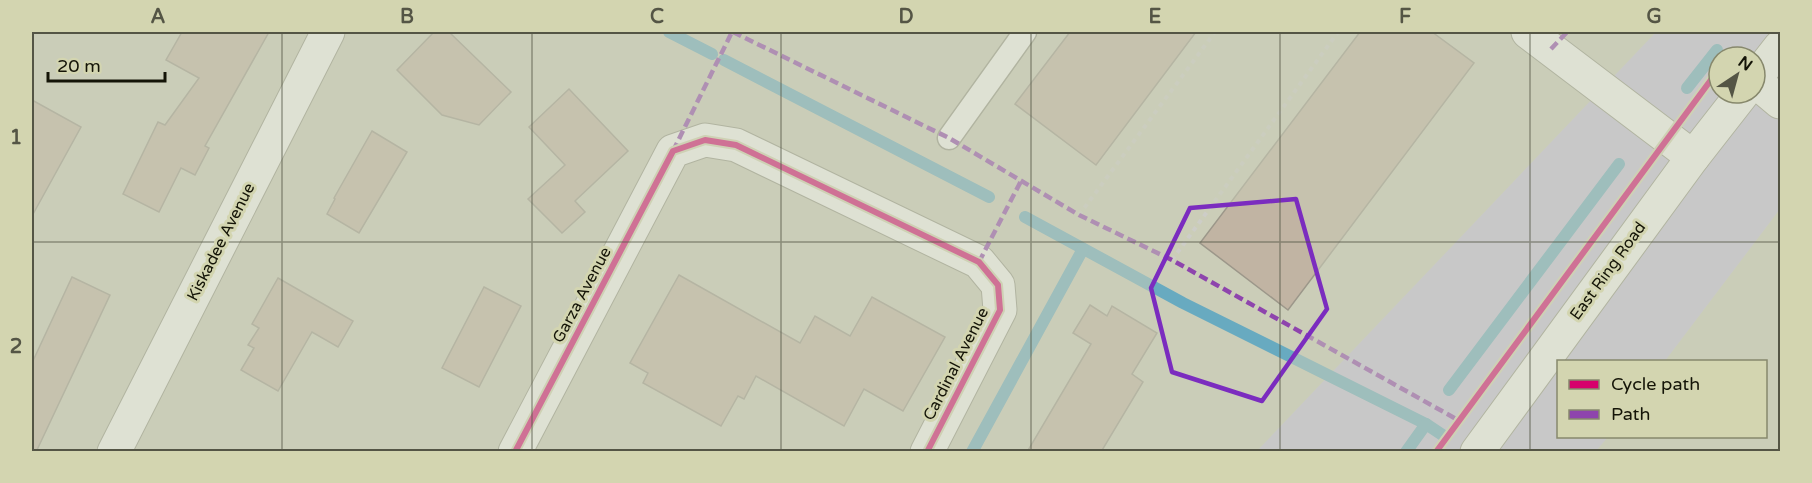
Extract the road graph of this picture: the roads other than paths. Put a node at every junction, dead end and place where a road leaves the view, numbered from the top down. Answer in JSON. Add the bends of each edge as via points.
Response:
{"nodes":[{"id":1,"x":328,"y":32,"type":"edge"},
{"id":2,"x":1025,"y":32,"type":"edge"},
{"id":3,"x":1528,"y":32,"type":"edge"},
{"id":4,"x":1780,"y":47,"type":"edge"},
{"id":5,"x":1767,"y":64,"type":"edge"},
{"id":6,"x":1767,"y":91,"type":"edge"},
{"id":7,"x":1780,"y":102,"type":"edge"},
{"id":8,"x":1734,"y":105,"type":"edge"},
{"id":9,"x":949,"y":138,"type":"dead end"},
{"id":10,"x":673,"y":151,"type":"joint"},
{"id":11,"x":1693,"y":157,"type":"junction"},
{"id":12,"x":114,"y":452,"type":"edge"},
{"id":13,"x":515,"y":452,"type":"edge"},
{"id":14,"x":927,"y":452,"type":"edge"},
{"id":15,"x":1477,"y":452,"type":"edge"}],
"edges":[{"from":1,"to":12,"type":"street","name":"Kiskadee Avenue"},
{"from":2,"to":9,"type":"lane"},
{"from":3,"to":11,"type":"street"},
{"from":4,"to":5,"type":"street"},
{"from":6,"to":7,"type":"street"},
{"from":8,"to":11,"type":"street","name":"East Ring Road"},
{"from":10,"to":13,"type":"street","name":"Garza Avenue"},
{"from":10,"to":14,"type":"street","name":"Cardinal Avenue","via":[[705,140],[736,145],[979,262],[998,285],[1000,310]]},
{"from":11,"to":15,"type":"street","name":"East Ring Road"}]}
